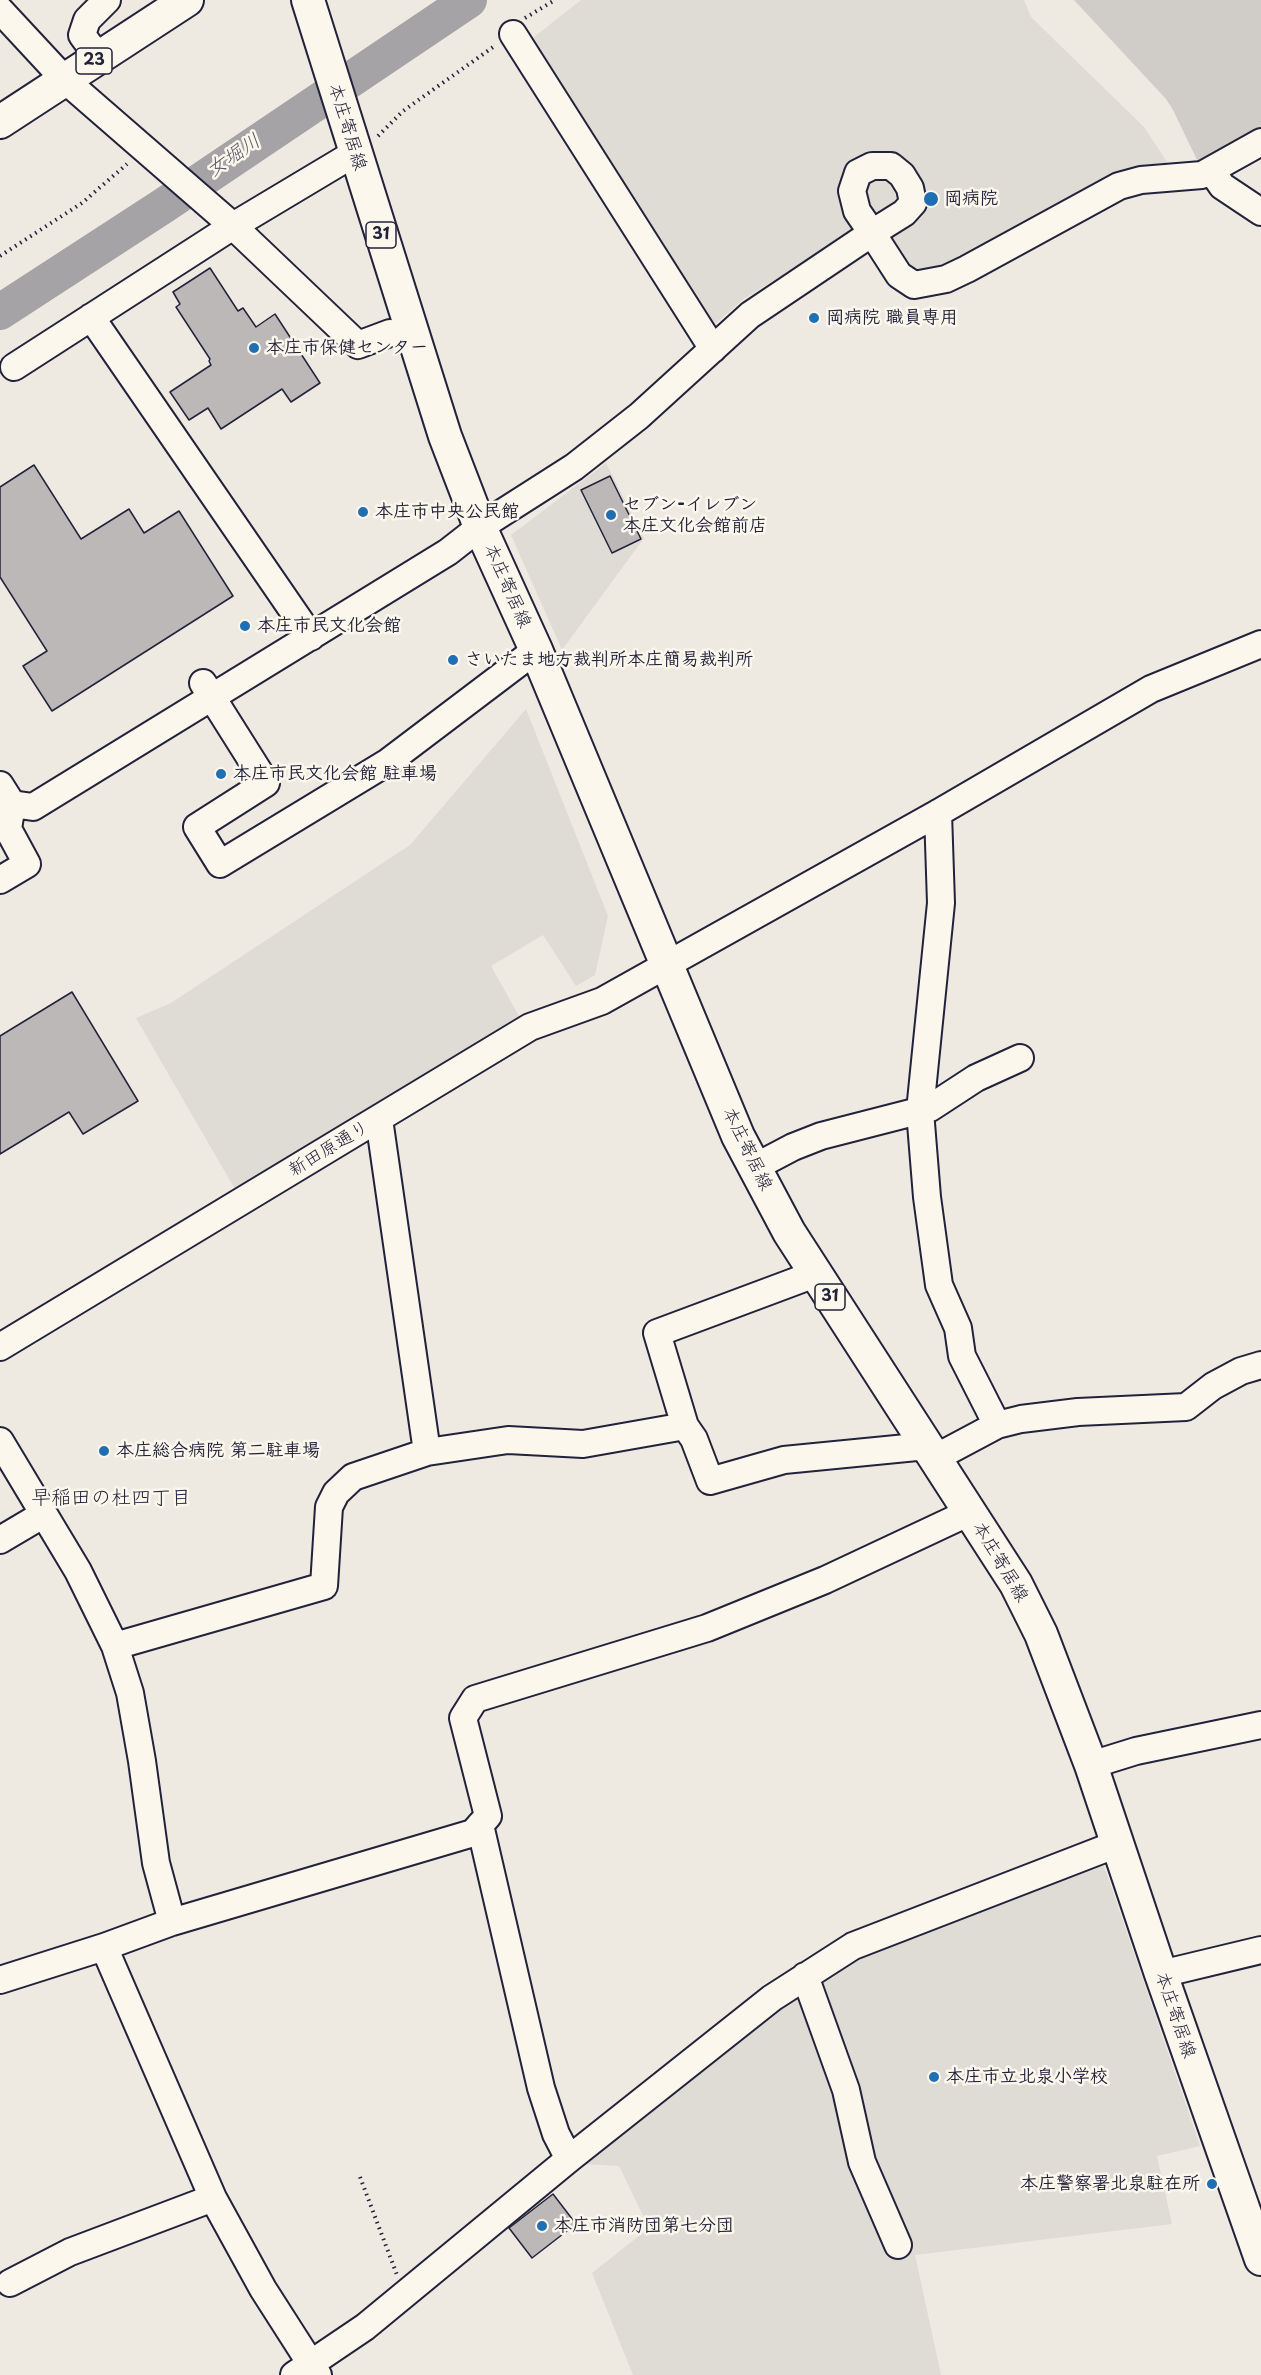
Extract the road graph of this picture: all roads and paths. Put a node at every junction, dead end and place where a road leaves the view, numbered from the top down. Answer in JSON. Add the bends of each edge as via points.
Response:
{"nodes":[{"id":1,"x":107,"y":0,"type":"edge"},
{"id":2,"x":187,"y":0,"type":"edge"},
{"id":3,"x":308,"y":0,"type":"edge"},
{"id":4,"x":555,"y":0,"type":"edge"},
{"id":5,"x":0,"y":10,"type":"edge"},
{"id":6,"x":513,"y":34,"type":"junction"},
{"id":7,"x":99,"y":58,"type":"junction"},
{"id":8,"x":65,"y":80,"type":"junction"},
{"id":9,"x":0,"y":122,"type":"edge"},
{"id":10,"x":1261,"y":142,"type":"edge"},
{"id":11,"x":362,"y":145,"type":"junction"},
{"id":12,"x":144,"y":151,"type":"junction"},
{"id":13,"x":1206,"y":173,"type":"junction"},
{"id":14,"x":1261,"y":213,"type":"edge"},
{"id":15,"x":228,"y":223,"type":"junction"},
{"id":16,"x":0,"y":255,"type":"edge"},
{"id":17,"x":91,"y":317,"type":"junction"},
{"id":18,"x":390,"y":333,"type":"dead end"},
{"id":19,"x":713,"y":350,"type":"junction"},
{"id":20,"x":14,"y":367,"type":"dead end"},
{"id":21,"x":480,"y":527,"type":"junction"},
{"id":22,"x":306,"y":630,"type":"junction"},
{"id":23,"x":1261,"y":644,"type":"edge"},
{"id":24,"x":536,"y":650,"type":"junction"},
{"id":25,"x":208,"y":690,"type":"junction"},
{"id":26,"x":6,"y":794,"type":"edge"},
{"id":27,"x":938,"y":813,"type":"junction"},
{"id":28,"x":0,"y":880,"type":"edge"},
{"id":29,"x":666,"y":964,"type":"junction"},
{"id":30,"x":1020,"y":1058,"type":"dead end"},
{"id":31,"x":920,"y":1111,"type":"junction"},
{"id":32,"x":380,"y":1119,"type":"junction"},
{"id":33,"x":755,"y":1167,"type":"junction"},
{"id":34,"x":815,"y":1274,"type":"junction"},
{"id":35,"x":0,"y":1347,"type":"edge"},
{"id":36,"x":1261,"y":1365,"type":"edge"},
{"id":37,"x":997,"y":1425,"type":"junction"},
{"id":38,"x":685,"y":1426,"type":"junction"},
{"id":39,"x":0,"y":1441,"type":"edge"},
{"id":40,"x":427,"y":1452,"type":"junction"},
{"id":41,"x":931,"y":1452,"type":"junction"},
{"id":42,"x":970,"y":1512,"type":"junction"},
{"id":43,"x":44,"y":1514,"type":"junction"},
{"id":44,"x":0,"y":1540,"type":"edge"},
{"id":45,"x":115,"y":1646,"type":"junction"},
{"id":46,"x":1261,"y":1725,"type":"edge"},
{"id":47,"x":1091,"y":1765,"type":"junction"},
{"id":48,"x":480,"y":1825,"type":"junction"},
{"id":49,"x":1117,"y":1844,"type":"junction"},
{"id":50,"x":172,"y":1922,"type":"junction"},
{"id":51,"x":104,"y":1947,"type":"junction"},
{"id":52,"x":1261,"y":1950,"type":"edge"},
{"id":53,"x":1161,"y":1974,"type":"junction"},
{"id":54,"x":805,"y":1976,"type":"junction"},
{"id":55,"x":0,"y":1980,"type":"edge"},
{"id":56,"x":569,"y":2159,"type":"junction"},
{"id":57,"x":360,"y":2177,"type":"dead end"},
{"id":58,"x":213,"y":2198,"type":"junction"},
{"id":59,"x":1254,"y":2217,"type":"edge"},
{"id":60,"x":898,"y":2245,"type":"dead end"},
{"id":61,"x":1261,"y":2259,"type":"edge"},
{"id":62,"x":10,"y":2283,"type":"dead end"},
{"id":63,"x":404,"y":2295,"type":"junction"},
{"id":64,"x":308,"y":2371,"type":"edge"}],
"edges":[{"from":1,"to":7,"type":"street","via":[[87,20],[82,35]]},
{"from":2,"to":7,"type":"main road","number":"23"},
{"from":3,"to":11,"type":"main road","name":"本庄寄居線","number":"31"},
{"from":4,"to":6,"type":"path","via":[[521,21]]},
{"from":5,"to":8,"type":"street"},
{"from":6,"to":11,"type":"path","via":[[403,111]]},
{"from":6,"to":19,"type":"street"},
{"from":7,"to":8,"type":"main road","number":"23"},
{"from":8,"to":9,"type":"main road","number":"23"},
{"from":8,"to":12,"type":"street"},
{"from":10,"to":13,"type":"street"},
{"from":11,"to":15,"type":"street"},
{"from":11,"to":21,"type":"main road","name":"本庄寄居線","number":"31","via":[[445,436]]},
{"from":12,"to":15,"type":"street"},
{"from":12,"to":16,"type":"path","via":[[82,203]]},
{"from":13,"to":14,"type":"street"},
{"from":13,"to":19,"type":"street","via":[[1119,186],[968,269],[946,279],[914,285],[899,275],[872,233],[750,315]]},
{"from":15,"to":17,"type":"street"},
{"from":15,"to":18,"type":"street","via":[[358,345]]},
{"from":17,"to":20,"type":"street"},
{"from":17,"to":22,"type":"street"},
{"from":19,"to":21,"type":"street","via":[[574,467]]},
{"from":21,"to":22,"type":"street","via":[[440,538]]},
{"from":21,"to":24,"type":"main road","name":"本庄寄居線","number":"31"},
{"from":22,"to":25,"type":"street"},
{"from":23,"to":27,"type":"street","name":"新田原通り","via":[[1151,689]]},
{"from":24,"to":25,"type":"street","via":[[388,762],[220,864],[197,827],[266,783]]},
{"from":24,"to":29,"type":"main road","name":"本庄寄居線","number":"31"},
{"from":25,"to":26,"type":"street","via":[[30,788]]},
{"from":26,"to":28,"type":"street","via":[[8,829],[27,864]]},
{"from":27,"to":29,"type":"street","name":"新田原通り"},
{"from":27,"to":31,"type":"street","via":[[941,903]]},
{"from":29,"to":32,"type":"street","name":"新田原通り","via":[[602,1001],[530,1027]]},
{"from":29,"to":33,"type":"main road","name":"本庄寄居線","number":"31","via":[[738,1136]]},
{"from":30,"to":31,"type":"street"},
{"from":31,"to":33,"type":"street","via":[[821,1136]]},
{"from":31,"to":37,"type":"street","via":[[939,1285],[958,1328],[962,1356]]},
{"from":32,"to":35,"type":"street","name":"新田原通り"},
{"from":32,"to":40,"type":"street"},
{"from":33,"to":34,"type":"main road","name":"本庄寄居線","number":"31"},
{"from":34,"to":38,"type":"street","via":[[657,1333]]},
{"from":34,"to":41,"type":"main road","name":"本庄寄居線","number":"31"},
{"from":36,"to":37,"type":"street","via":[[1213,1386],[1186,1407],[1078,1412]]},
{"from":37,"to":41,"type":"street"},
{"from":38,"to":40,"type":"street","via":[[583,1444],[508,1440]]},
{"from":38,"to":41,"type":"street","via":[[710,1481],[784,1460]]},
{"from":39,"to":43,"type":"street"},
{"from":40,"to":45,"type":"street","via":[[353,1477],[336,1493],[329,1507],[324,1586]]},
{"from":41,"to":42,"type":"main road","name":"本庄寄居線","number":"31"},
{"from":42,"to":47,"type":"main road","name":"本庄寄居線","number":"31","via":[[1016,1584],[1041,1634]]},
{"from":42,"to":48,"type":"street","via":[[825,1581],[707,1628],[475,1699],[463,1718],[488,1816]]},
{"from":43,"to":44,"type":"street"},
{"from":43,"to":45,"type":"street"},
{"from":45,"to":50,"type":"street","via":[[130,1693],[156,1863]]},
{"from":46,"to":47,"type":"street","via":[[1136,1751]]},
{"from":47,"to":49,"type":"main road","name":"本庄寄居線","number":"31"},
{"from":48,"to":50,"type":"street","via":[[473,1833]]},
{"from":48,"to":56,"type":"street","via":[[541,2088]]},
{"from":49,"to":53,"type":"main road","name":"本庄寄居線","number":"31"},
{"from":49,"to":54,"type":"street","via":[[853,1946]]},
{"from":50,"to":51,"type":"street"},
{"from":51,"to":55,"type":"street"},
{"from":51,"to":58,"type":"street"},
{"from":52,"to":53,"type":"street"},
{"from":53,"to":59,"type":"main road","name":"本庄寄居線","number":"31"},
{"from":54,"to":56,"type":"street"},
{"from":54,"to":60,"type":"street","via":[[846,2090],[862,2162]]},
{"from":56,"to":63,"type":"street"},
{"from":57,"to":63,"type":"path"},
{"from":58,"to":62,"type":"street","via":[[70,2252]]},
{"from":58,"to":64,"type":"street"},
{"from":59,"to":61,"type":"main road","name":"本庄寄居線","number":"31"},
{"from":63,"to":64,"type":"street"}]}
